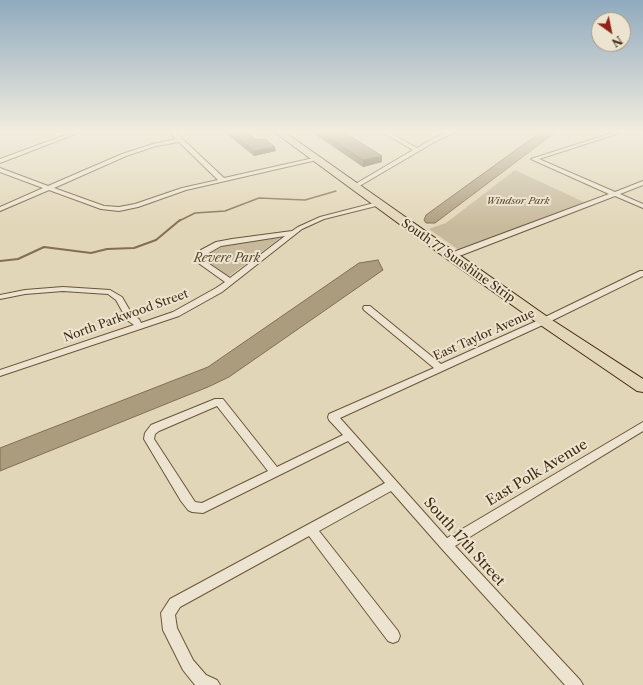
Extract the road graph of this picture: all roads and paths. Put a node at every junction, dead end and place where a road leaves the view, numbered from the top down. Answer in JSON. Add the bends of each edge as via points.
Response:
{"nodes":[{"id":1,"x":106,"y":163,"type":"edge"},
{"id":2,"x":204,"y":163,"type":"edge"},
{"id":3,"x":300,"y":163,"type":"edge"},
{"id":4,"x":323,"y":163,"type":"edge"},
{"id":5,"x":395,"y":163,"type":"edge"},
{"id":6,"x":543,"y":163,"type":"edge"},
{"id":7,"x":0,"y":170,"type":"edge"},
{"id":8,"x":222,"y":180,"type":"junction"},
{"id":9,"x":643,"y":183,"type":"edge"},
{"id":10,"x":354,"y":187,"type":"junction"},
{"id":11,"x":49,"y":188,"type":"junction"},
{"id":12,"x":614,"y":193,"type":"junction"},
{"id":13,"x":378,"y":204,"type":"junction"},
{"id":14,"x":643,"y":206,"type":"edge"},
{"id":15,"x":0,"y":209,"type":"edge"},
{"id":16,"x":293,"y":233,"type":"junction"},
{"id":17,"x":451,"y":256,"type":"junction"},
{"id":18,"x":643,"y":273,"type":"edge"},
{"id":19,"x":230,"y":282,"type":"junction"},
{"id":20,"x":0,"y":297,"type":"edge"},
{"id":21,"x":367,"y":308,"type":"dead end"},
{"id":22,"x":544,"y":321,"type":"junction"},
{"id":23,"x":139,"y":326,"type":"junction"},
{"id":24,"x":440,"y":368,"type":"junction"},
{"id":25,"x":0,"y":373,"type":"edge"},
{"id":26,"x":643,"y":387,"type":"edge"},
{"id":27,"x":334,"y":418,"type":"joint"},
{"id":28,"x":643,"y":426,"type":"edge"},
{"id":29,"x":350,"y":436,"type":"junction"},
{"id":30,"x":275,"y":472,"type":"junction"},
{"id":31,"x":392,"y":485,"type":"junction"},
{"id":32,"x":311,"y":529,"type":"junction"},
{"id":33,"x":446,"y":545,"type":"junction"},
{"id":34,"x":393,"y":636,"type":"dead end"},
{"id":35,"x":212,"y":685,"type":"edge"},
{"id":36,"x":575,"y":685,"type":"edge"}],
"edges":[{"from":1,"to":11,"type":"street"},
{"from":2,"to":8,"type":"street"},
{"from":3,"to":8,"type":"street"},
{"from":4,"to":10,"type":"main road","name":"South 77 Sunshine Strip"},
{"from":5,"to":10,"type":"street"},
{"from":6,"to":12,"type":"street"},
{"from":7,"to":11,"type":"street"},
{"from":8,"to":11,"type":"street","via":[[119,209],[103,208]]},
{"from":9,"to":12,"type":"street"},
{"from":10,"to":13,"type":"main road","name":"South 77 Sunshine Strip"},
{"from":11,"to":15,"type":"street"},
{"from":12,"to":14,"type":"street"},
{"from":12,"to":17,"type":"street"},
{"from":13,"to":16,"type":"street","name":"North Parkwood Street","via":[[322,218]]},
{"from":13,"to":17,"type":"main road","name":"South 77 Sunshine Strip"},
{"from":16,"to":19,"type":"street","name":"North Parkwood Street"},
{"from":16,"to":19,"type":"street","via":[[232,241],[204,252],[201,262]]},
{"from":17,"to":22,"type":"main road","name":"South 77 Sunshine Strip"},
{"from":18,"to":22,"type":"street","name":"East Taylor Avenue"},
{"from":19,"to":23,"type":"street","name":"North Parkwood Street","via":[[181,311]]},
{"from":20,"to":23,"type":"street","via":[[63,289],[110,292],[119,299],[130,318]]},
{"from":21,"to":24,"type":"street"},
{"from":22,"to":24,"type":"street","name":"East Taylor Avenue"},
{"from":22,"to":26,"type":"main road","name":"South 77 Sunshine Strip"},
{"from":23,"to":25,"type":"street","name":"North Parkwood Street"},
{"from":24,"to":27,"type":"street","name":"East Taylor Avenue"},
{"from":27,"to":29,"type":"street","name":"South 17th Street"},
{"from":28,"to":33,"type":"street","name":"East Polk Avenue"},
{"from":29,"to":30,"type":"street"},
{"from":29,"to":31,"type":"street","name":"South 17th Street"},
{"from":30,"to":30,"type":"street","via":[[203,508],[192,507],[149,439],[150,433],[155,428],[219,401]]},
{"from":31,"to":32,"type":"street"},
{"from":31,"to":33,"type":"street","name":"South 17th Street"},
{"from":32,"to":34,"type":"street"},
{"from":32,"to":35,"type":"street","via":[[175,603],[168,613],[170,630],[188,666],[201,681]]},
{"from":33,"to":36,"type":"street","name":"South 17th Street"}]}
